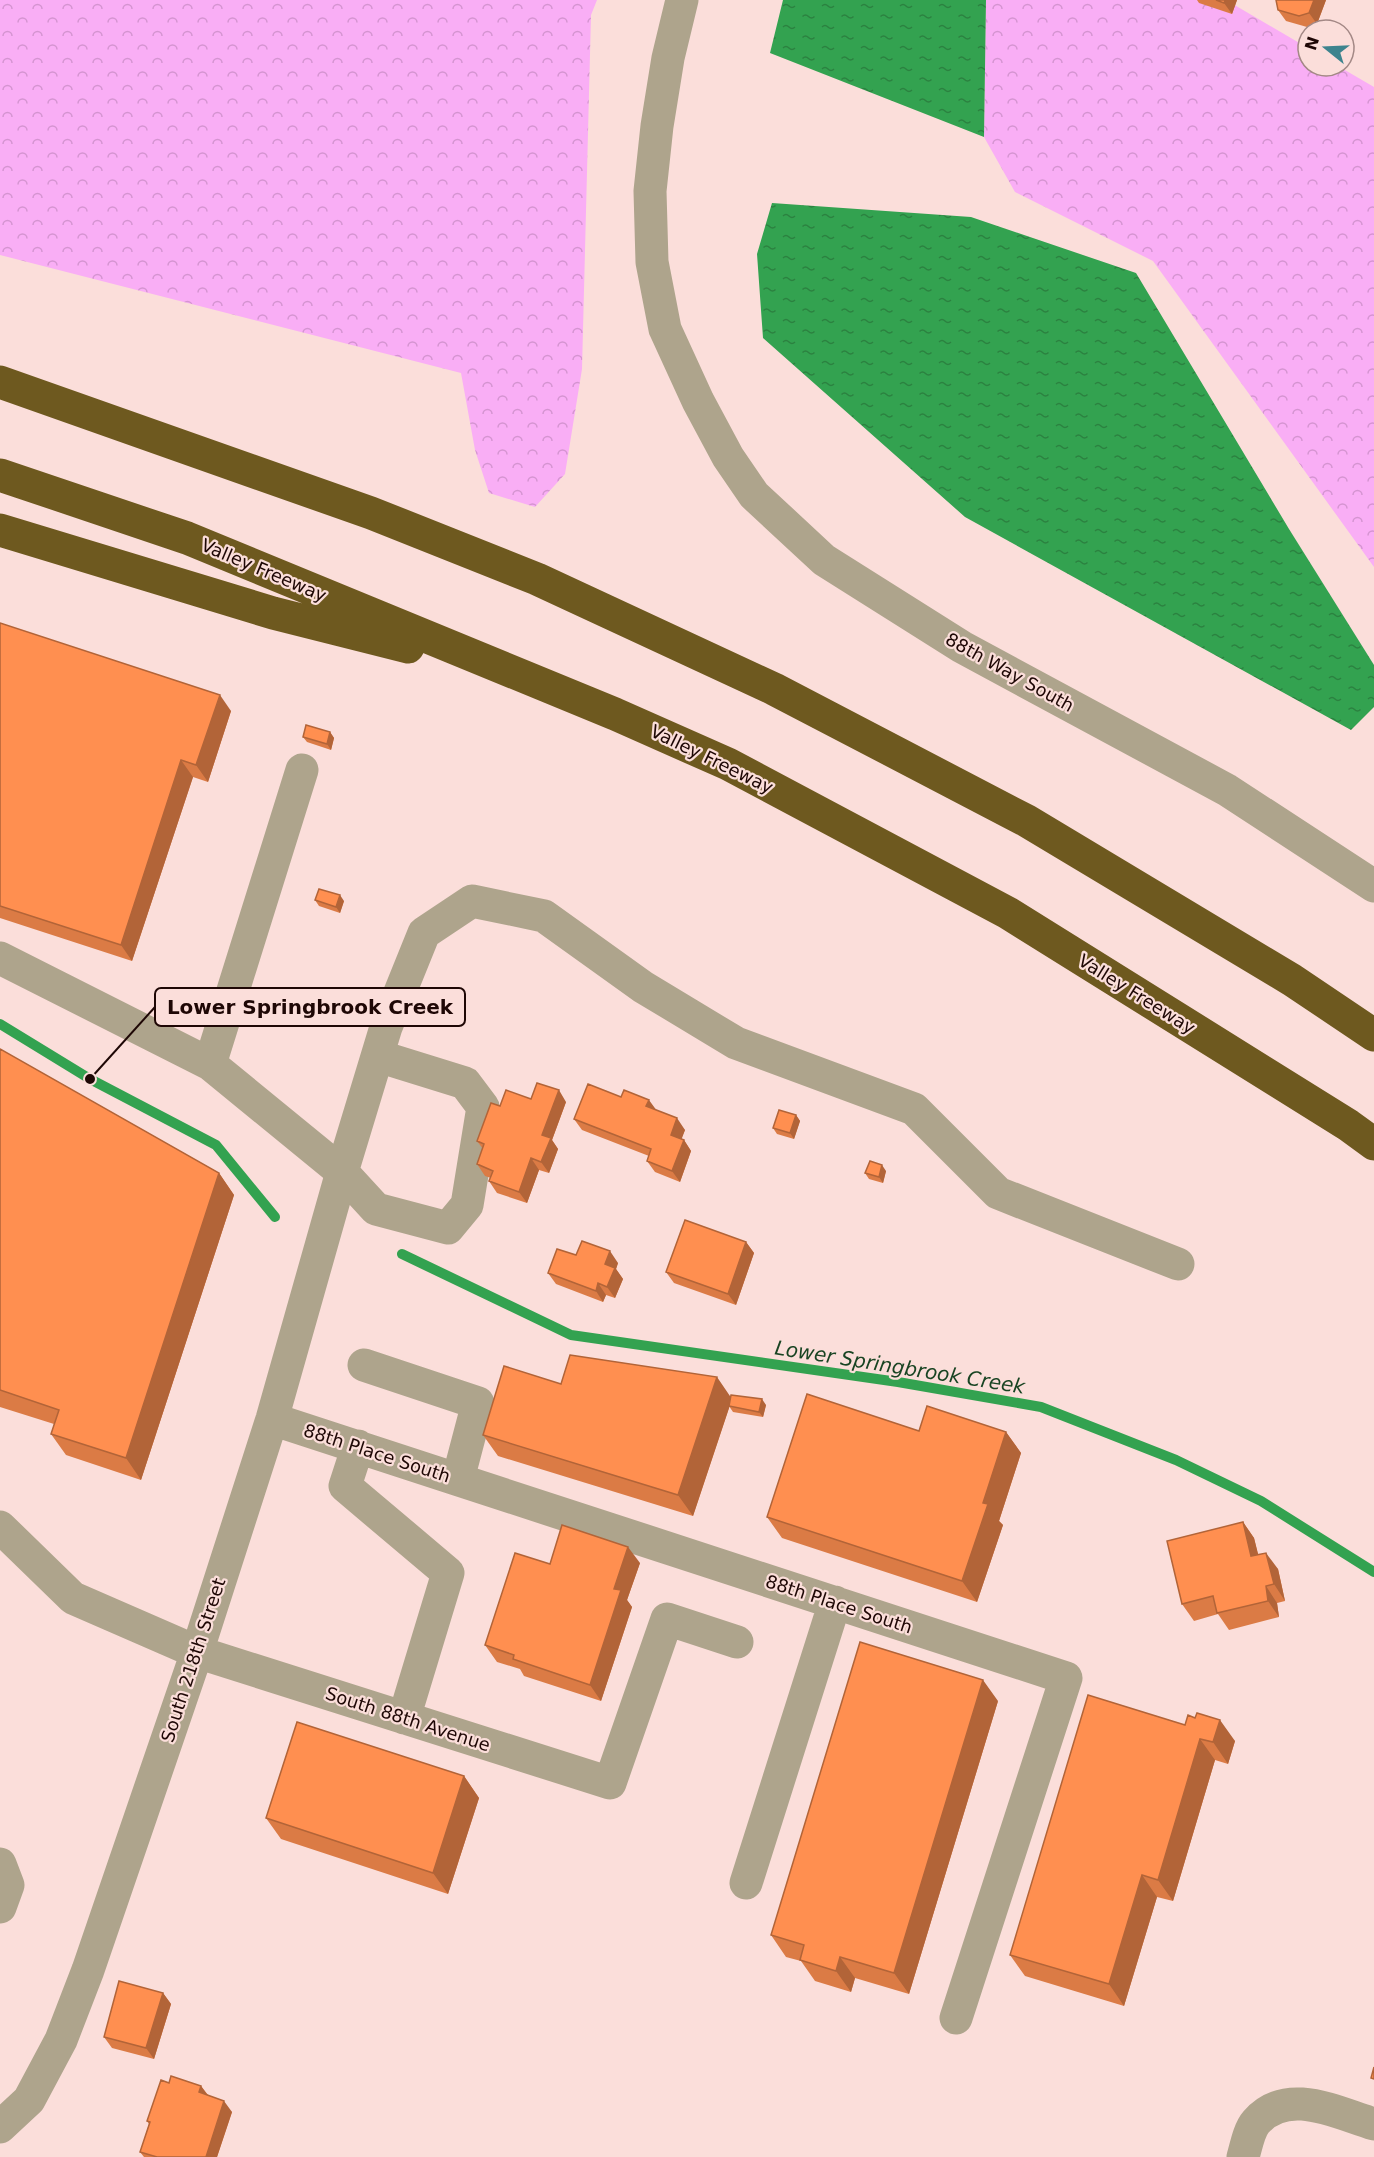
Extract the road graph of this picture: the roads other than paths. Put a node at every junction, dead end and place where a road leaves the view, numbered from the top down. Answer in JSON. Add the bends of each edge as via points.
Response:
{"nodes":[{"id":1,"x":682,"y":0,"type":"edge"},
{"id":2,"x":5,"y":383,"type":"edge"},
{"id":3,"x":0,"y":476,"type":"edge"},
{"id":4,"x":0,"y":530,"type":"edge"},
{"id":5,"x":515,"y":674,"type":"junction"},
{"id":6,"x":302,"y":770,"type":"dead end"},
{"id":7,"x":1374,"y":886,"type":"edge"},
{"id":8,"x":0,"y":958,"type":"edge"},
{"id":9,"x":1374,"y":1035,"type":"edge"},
{"id":10,"x":378,"y":1056,"type":"junction"},
{"id":11,"x":210,"y":1064,"type":"junction"},
{"id":12,"x":1374,"y":1144,"type":"edge"},
{"id":13,"x":342,"y":1172,"type":"junction"},
{"id":14,"x":1178,"y":1264,"type":"dead end"},
{"id":15,"x":364,"y":1365,"type":"dead end"},
{"id":16,"x":272,"y":1419,"type":"junction"},
{"id":17,"x":358,"y":1446,"type":"junction"},
{"id":18,"x":458,"y":1479,"type":"junction"},
{"id":19,"x":0,"y":1527,"type":"edge"},
{"id":20,"x":835,"y":1602,"type":"junction"},
{"id":21,"x":737,"y":1642,"type":"dead end"},
{"id":22,"x":197,"y":1652,"type":"junction"},
{"id":23,"x":404,"y":1718,"type":"junction"},
{"id":24,"x":0,"y":1864,"type":"edge"},
{"id":25,"x":746,"y":1883,"type":"dead end"},
{"id":26,"x":0,"y":1907,"type":"edge"},
{"id":27,"x":956,"y":2018,"type":"dead end"},
{"id":28,"x":1374,"y":2124,"type":"edge"},
{"id":29,"x":0,"y":2127,"type":"edge"},
{"id":30,"x":1243,"y":2157,"type":"edge"}],
"edges":[{"from":1,"to":7,"type":"street","name":"88th Way South","via":[[657,126],[650,191],[652,262],[665,329],[728,457],[754,495],[824,560],[962,647],[1227,790]]},
{"from":2,"to":9,"type":"highway","via":[[371,513],[537,579],[774,689],[1027,821],[1292,980]]},
{"from":3,"to":5,"type":"highway","name":"Valley Freeway","via":[[187,538]]},
{"from":4,"to":5,"type":"highway","via":[[273,613]]},
{"from":5,"to":12,"type":"highway","name":"Valley Freeway","via":[[728,764],[1008,913]]},
{"from":6,"to":11,"type":"street"},
{"from":8,"to":11,"type":"street"},
{"from":10,"to":13,"type":"street"},
{"from":10,"to":13,"type":"street","via":[[465,1083],[483,1107],[467,1205],[448,1228],[376,1209]]},
{"from":10,"to":14,"type":"street","via":[[424,933],[472,901],[544,916],[643,987],[736,1043],[914,1109],[998,1193]]},
{"from":11,"to":13,"type":"street"},
{"from":13,"to":16,"type":"street","name":"South 218th Street"},
{"from":15,"to":18,"type":"street","via":[[478,1403]]},
{"from":16,"to":17,"type":"street","name":"88th Place South"},
{"from":16,"to":22,"type":"street","name":"South 218th Street"},
{"from":17,"to":18,"type":"street","name":"88th Place South"},
{"from":17,"to":23,"type":"street","via":[[345,1485],[448,1573]]},
{"from":18,"to":20,"type":"street","name":"88th Place South"},
{"from":19,"to":22,"type":"street","name":"South 88th Avenue","via":[[72,1598]]},
{"from":20,"to":25,"type":"street"},
{"from":20,"to":27,"type":"street","name":"88th Place South","via":[[1066,1678]]},
{"from":21,"to":23,"type":"street","name":"South 88th Avenue","via":[[667,1619],[610,1783]]},
{"from":22,"to":23,"type":"street","name":"South 88th Avenue"},
{"from":22,"to":29,"type":"street","name":"South 218th Street","via":[[61,2040],[29,2100]]},
{"from":24,"to":26,"type":"street","via":[[8,1885]]},
{"from":28,"to":30,"type":"street","via":[[1303,2102],[1278,2106],[1255,2122]]}]}
